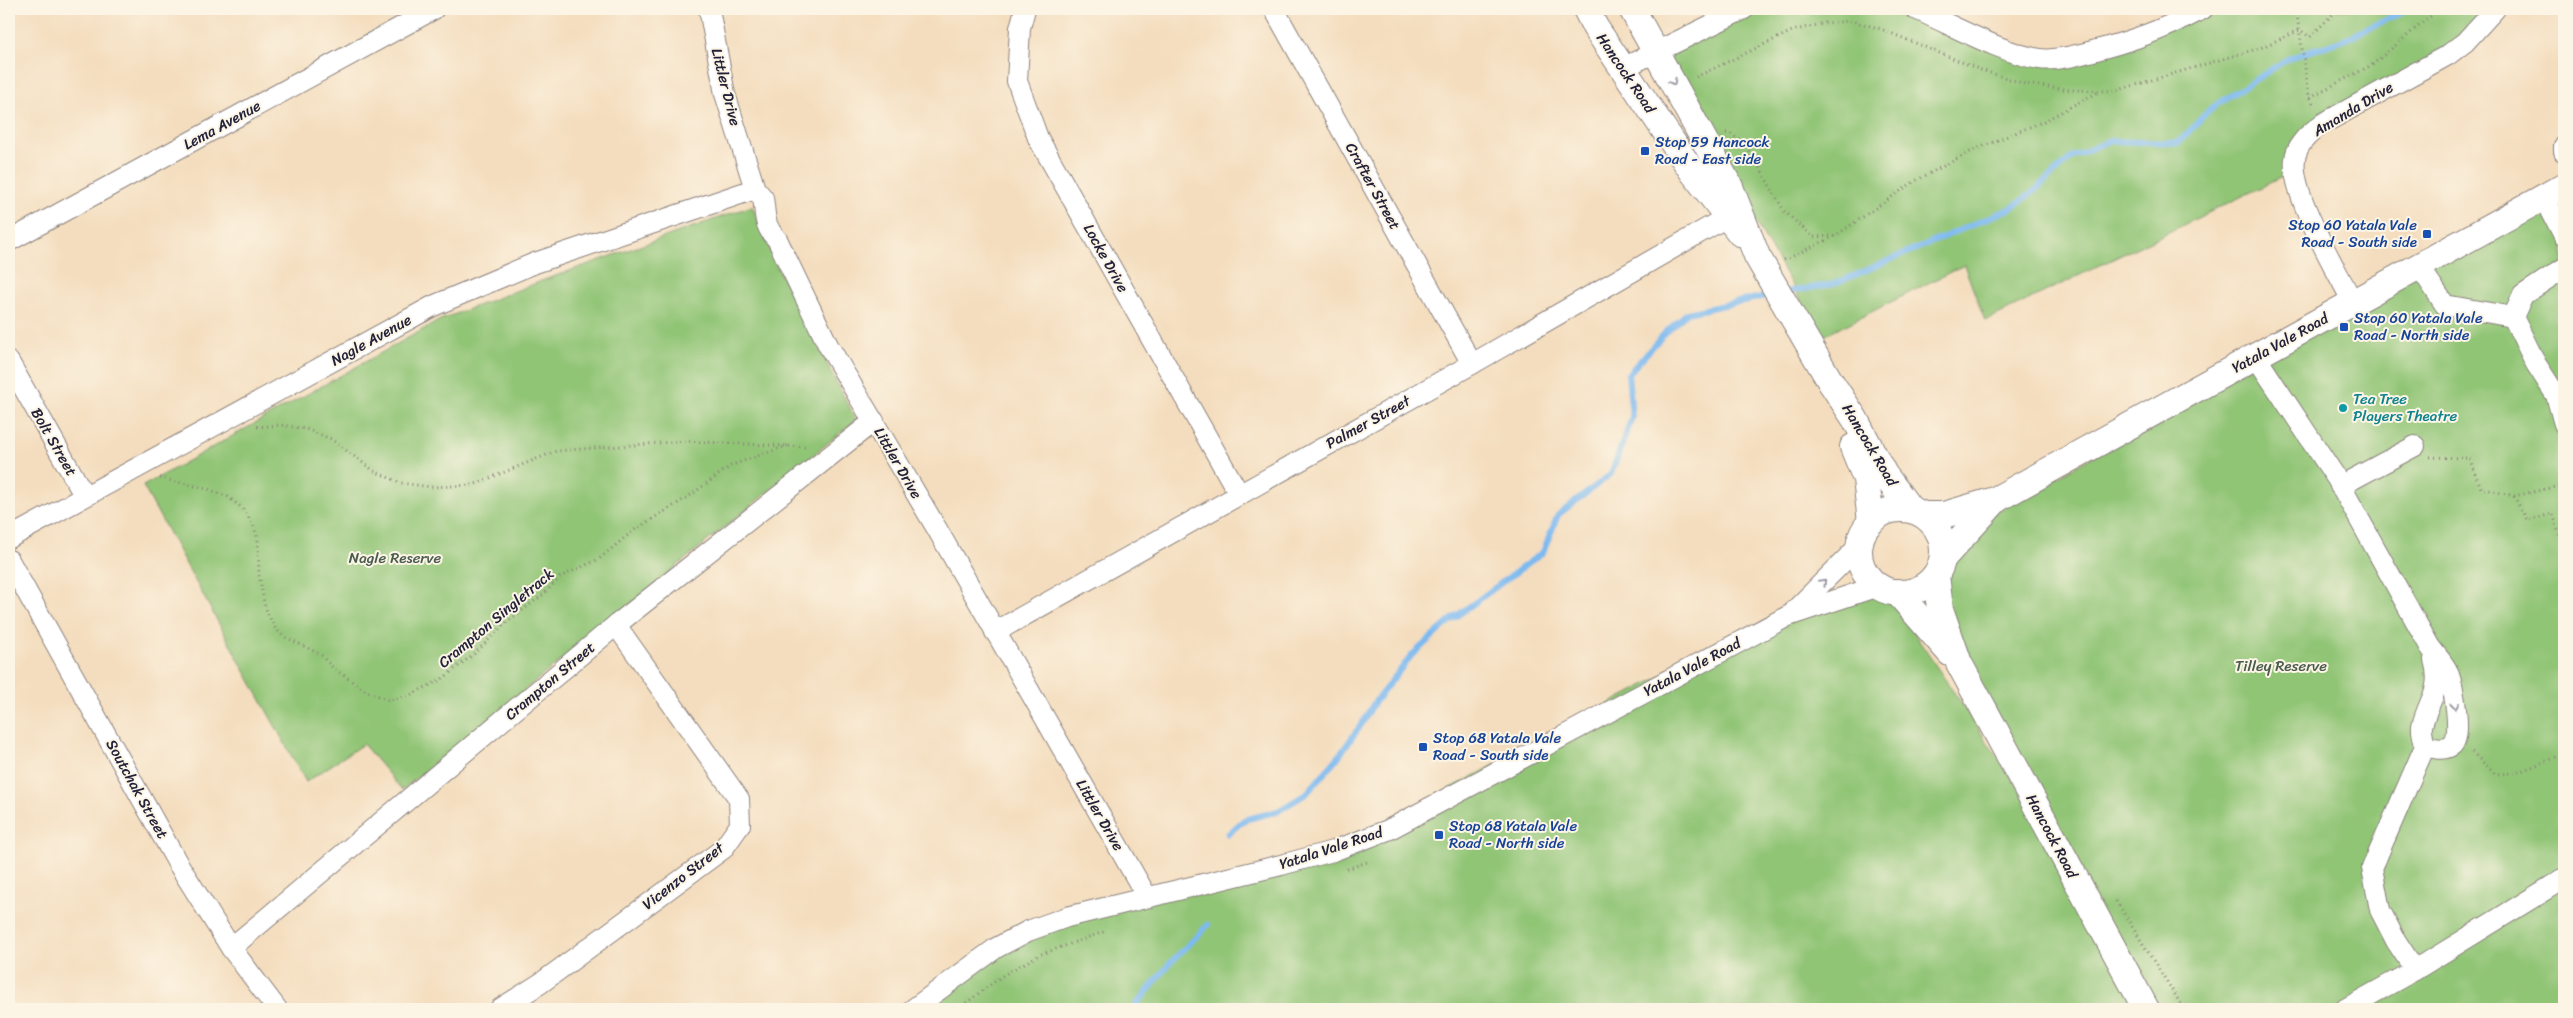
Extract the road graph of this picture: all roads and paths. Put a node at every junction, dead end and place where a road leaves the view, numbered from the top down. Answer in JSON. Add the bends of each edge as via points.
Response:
{"nodes":[{"id":1,"x":434,"y":9,"type":"edge"},
{"id":2,"x":709,"y":9,"type":"edge"},
{"id":3,"x":1025,"y":9,"type":"edge"},
{"id":4,"x":1274,"y":9,"type":"edge"},
{"id":5,"x":1586,"y":9,"type":"edge"},
{"id":6,"x":1632,"y":9,"type":"edge"},
{"id":7,"x":1744,"y":9,"type":"edge"},
{"id":8,"x":1915,"y":9,"type":"edge"},
{"id":9,"x":2203,"y":9,"type":"edge"},
{"id":10,"x":2296,"y":9,"type":"edge"},
{"id":11,"x":2439,"y":9,"type":"edge"},
{"id":12,"x":2495,"y":9,"type":"edge"},
{"id":13,"x":1656,"y":51,"type":"junction"},
{"id":14,"x":1623,"y":68,"type":"junction"},
{"id":15,"x":2101,"y":91,"type":"dead end"},
{"id":16,"x":2310,"y":97,"type":"junction"},
{"id":17,"x":2322,"y":124,"type":"junction"},
{"id":18,"x":1705,"y":140,"type":"junction"},
{"id":19,"x":2564,"y":146,"type":"edge"},
{"id":20,"x":2564,"y":151,"type":"edge"},
{"id":21,"x":755,"y":190,"type":"junction"},
{"id":22,"x":2554,"y":192,"type":"edge"},
{"id":23,"x":1733,"y":213,"type":"junction"},
{"id":24,"x":1835,"y":236,"type":"junction"},
{"id":25,"x":2564,"y":236,"type":"edge"},
{"id":26,"x":9,"y":241,"type":"edge"},
{"id":27,"x":2419,"y":266,"type":"junction"},
{"id":28,"x":2564,"y":268,"type":"edge"},
{"id":29,"x":1765,"y":269,"type":"junction"},
{"id":30,"x":2353,"y":303,"type":"junction"},
{"id":31,"x":2513,"y":317,"type":"junction"},
{"id":32,"x":2256,"y":357,"type":"junction"},
{"id":33,"x":9,"y":362,"type":"edge"},
{"id":34,"x":1472,"y":364,"type":"junction"},
{"id":35,"x":1830,"y":381,"type":"junction"},
{"id":36,"x":2562,"y":403,"type":"edge"},
{"id":37,"x":228,"y":418,"type":"junction"},
{"id":38,"x":874,"y":421,"type":"junction"},
{"id":39,"x":2564,"y":424,"type":"edge"},
{"id":40,"x":789,"y":445,"type":"junction"},
{"id":41,"x":2415,"y":446,"type":"joint"},
{"id":42,"x":827,"y":457,"type":"junction"},
{"id":43,"x":130,"y":471,"type":"junction"},
{"id":44,"x":2564,"y":485,"type":"edge"},
{"id":45,"x":2340,"y":486,"type":"junction"},
{"id":46,"x":1239,"y":494,"type":"junction"},
{"id":47,"x":84,"y":496,"type":"junction"},
{"id":48,"x":2514,"y":496,"type":"junction"},
{"id":49,"x":1995,"y":500,"type":"junction"},
{"id":50,"x":1917,"y":512,"type":"junction"},
{"id":51,"x":1871,"y":522,"type":"junction"},
{"id":52,"x":9,"y":538,"type":"edge"},
{"id":53,"x":1859,"y":546,"type":"junction"},
{"id":54,"x":2564,"y":550,"type":"edge"},
{"id":55,"x":9,"y":560,"type":"edge"},
{"id":56,"x":1939,"y":566,"type":"junction"},
{"id":57,"x":1888,"y":589,"type":"junction"},
{"id":58,"x":1788,"y":616,"type":"junction"},
{"id":59,"x":616,"y":625,"type":"junction"},
{"id":60,"x":995,"y":632,"type":"junction"},
{"id":61,"x":2430,"y":647,"type":"junction"},
{"id":62,"x":1959,"y":662,"type":"junction"},
{"id":63,"x":2457,"y":739,"type":"junction"},
{"id":64,"x":2424,"y":746,"type":"junction"},
{"id":65,"x":2564,"y":754,"type":"edge"},
{"id":66,"x":2563,"y":879,"type":"dead end"},
{"id":67,"x":1146,"y":897,"type":"junction"},
{"id":68,"x":2114,"y":898,"type":"dead end"},
{"id":69,"x":231,"y":948,"type":"junction"},
{"id":70,"x":2415,"y":970,"type":"junction"},
{"id":71,"x":277,"y":1009,"type":"edge"},
{"id":72,"x":500,"y":1009,"type":"edge"},
{"id":73,"x":914,"y":1009,"type":"edge"},
{"id":74,"x":2146,"y":1009,"type":"edge"},
{"id":75,"x":2184,"y":1009,"type":"edge"},
{"id":76,"x":2344,"y":1009,"type":"edge"}],
"edges":[{"from":1,"to":26,"type":"street","name":"Lema Avenue"},
{"from":2,"to":21,"type":"street","name":"Littler Drive","via":[[725,94]]},
{"from":3,"to":46,"type":"street","name":"Locke Drive","via":[[1020,28],[1017,82],[1038,138]]},
{"from":4,"to":34,"type":"street","name":"Crafter Street"},
{"from":5,"to":14,"type":"main road","name":"Hancock Road"},
{"from":6,"to":13,"type":"main road","name":"Hancock Road"},
{"from":7,"to":13,"type":"street"},
{"from":8,"to":9,"type":"street","via":[[2018,54],[2041,60],[2073,56],[2137,40]]},
{"from":10,"to":16,"type":"path"},
{"from":11,"to":16,"type":"path","via":[[2372,65]]},
{"from":12,"to":17,"type":"street","name":"Amanda Drive","via":[[2448,55]]},
{"from":13,"to":14,"type":"street"},
{"from":13,"to":18,"type":"main road","name":"Hancock Road","one_way":true},
{"from":14,"to":23,"type":"main road","name":"Hancock Road","via":[[1692,171]]},
{"from":15,"to":24,"type":"path","via":[[1915,181]]},
{"from":16,"to":17,"type":"path"},
{"from":17,"to":30,"type":"street","name":"Amanda Drive","via":[[2299,146],[2295,159],[2296,176],[2301,197]]},
{"from":18,"to":23,"type":"main road","name":"Hancock Road","via":[[1730,186]]},
{"from":18,"to":24,"type":"path","via":[[1730,133],[1745,145],[1784,211],[1796,224],[1813,237]]},
{"from":19,"to":20,"type":"street"},
{"from":21,"to":37,"type":"street","name":"Nagle Avenue","via":[[535,263],[433,306]]},
{"from":21,"to":38,"type":"street","name":"Littler Drive","via":[[763,198],[768,231],[777,239],[828,346]]},
{"from":22,"to":25,"type":"street"},
{"from":22,"to":27,"type":"main road","name":"Yatala Vale Road"},
{"from":23,"to":29,"type":"main road","name":"Hancock Road"},
{"from":23,"to":34,"type":"street","name":"Palmer Street"},
{"from":24,"to":29,"type":"path"},
{"from":27,"to":30,"type":"main road","name":"Yatala Vale Road"},
{"from":27,"to":31,"type":"street","via":[[2445,305]]},
{"from":28,"to":31,"type":"street","via":[[2523,295]]},
{"from":29,"to":35,"type":"main road","name":"Hancock Road"},
{"from":30,"to":32,"type":"main road","name":"Yatala Vale Road"},
{"from":31,"to":36,"type":"street","via":[[2536,364]]},
{"from":32,"to":45,"type":"street"},
{"from":32,"to":49,"type":"main road","name":"Yatala Vale Road"},
{"from":33,"to":47,"type":"street","name":"Bolt Street"},
{"from":34,"to":46,"type":"street","name":"Palmer Street"},
{"from":35,"to":50,"type":"main road","name":"Hancock Road","via":[[1855,419],[1884,474]]},
{"from":35,"to":51,"type":"main road","name":"Hancock Road","via":[[1834,409],[1866,479]]},
{"from":36,"to":39,"type":"street"},
{"from":37,"to":40,"type":"path","via":[[232,426],[306,428],[331,439],[374,471],[401,483],[431,487],[473,485],[556,451],[686,441]]},
{"from":37,"to":43,"type":"street","name":"Nagle Avenue"},
{"from":38,"to":42,"type":"street","name":"Crampton Street"},
{"from":38,"to":60,"type":"street","name":"Littler Drive"},
{"from":40,"to":42,"type":"path","via":[[813,448]]},
{"from":40,"to":43,"type":"path","name":"Crampton Singletrack","via":[[732,465],[598,558],[560,578],[442,678],[408,696],[389,700],[366,691],[333,668],[320,654],[283,636],[274,627],[265,607],[259,575],[258,539],[242,508],[228,497],[208,489]]},
{"from":41,"to":45,"type":"street"},
{"from":41,"to":48,"type":"path","via":[[2430,458],[2469,458],[2481,488]]},
{"from":42,"to":59,"type":"street","name":"Crampton Street"},
{"from":43,"to":47,"type":"street","name":"Nagle Avenue"},
{"from":44,"to":48,"type":"path"},
{"from":45,"to":61,"type":"street"},
{"from":46,"to":60,"type":"street","name":"Palmer Street"},
{"from":47,"to":52,"type":"street","name":"Nagle Avenue"},
{"from":48,"to":54,"type":"path","via":[[2527,520],[2553,514]]},
{"from":49,"to":50,"type":"main road","name":"Yatala Vale Road","via":[[1944,515]]},
{"from":49,"to":56,"type":"main road","name":"Yatala Vale Road"},
{"from":50,"to":51,"type":"main road","via":[[1889,511]]},
{"from":50,"to":56,"type":"main road","via":[[1934,524],[1941,537]]},
{"from":51,"to":53,"type":"main road","via":[[1864,530]]},
{"from":53,"to":57,"type":"main road","via":[[1868,577]]},
{"from":58,"to":53,"type":"street","name":"Yatala Vale Road","one_way":true},
{"from":55,"to":69,"type":"street","name":"Soutchak Street","via":[[177,862]]},
{"from":56,"to":57,"type":"main road","via":[[1927,584],[1916,590]]},
{"from":56,"to":62,"type":"main road","name":"Hancock Road","via":[[1940,609]]},
{"from":57,"to":58,"type":"street","name":"Yatala Vale Road"},
{"from":57,"to":62,"type":"main road","name":"Hancock Road"},
{"from":58,"to":67,"type":"street","name":"Yatala Vale Road","via":[[1388,830],[1333,851]]},
{"from":59,"to":69,"type":"street","name":"Crampton Street"},
{"from":59,"to":72,"type":"street","name":"Vicenzo Street","via":[[740,799],[740,825],[723,849],[541,983]]},
{"from":60,"to":67,"type":"street","name":"Littler Drive"},
{"from":61,"to":63,"type":"street","one_way":true,"via":[[2448,673],[2455,701]]},
{"from":61,"to":64,"type":"street","via":[[2438,672],[2437,687],[2421,728]]},
{"from":62,"to":74,"type":"main road","name":"Hancock Road"},
{"from":63,"to":64,"type":"street","via":[[2452,746],[2441,750]]},
{"from":63,"to":65,"type":"path","via":[[2495,774],[2516,773]]},
{"from":64,"to":70,"type":"street","via":[[2372,868],[2380,910]]},
{"from":66,"to":70,"type":"street"},
{"from":67,"to":73,"type":"street","name":"Yatala Vale Road","via":[[1067,917],[1028,931],[996,948]]},
{"from":68,"to":75,"type":"path"},
{"from":69,"to":71,"type":"street","name":"Soutchak Street"},
{"from":70,"to":76,"type":"street"}]}
